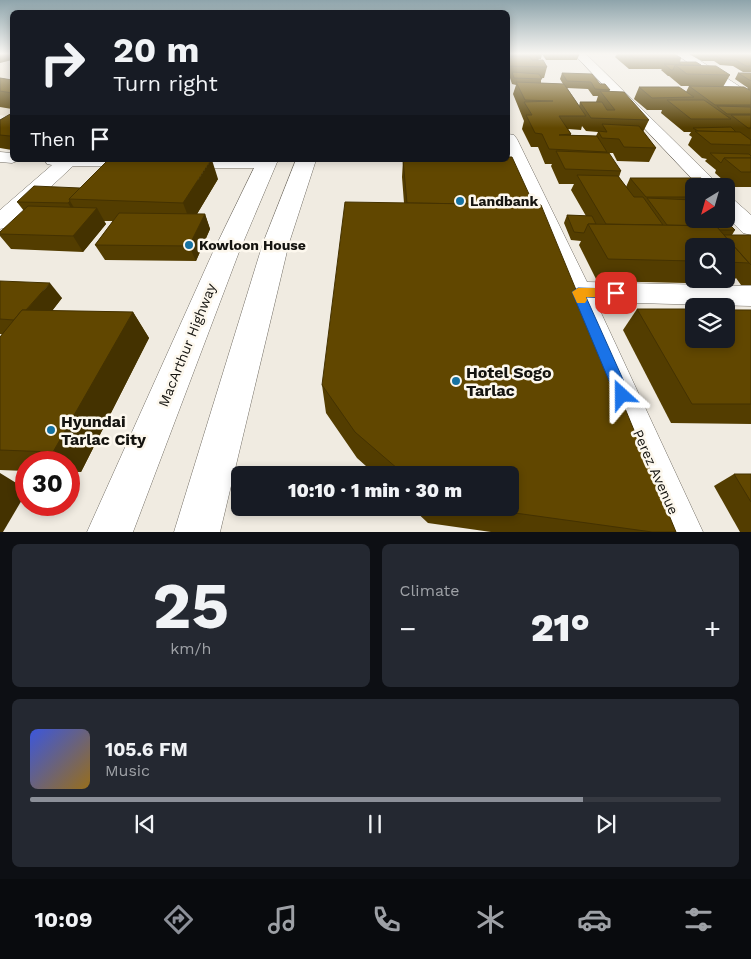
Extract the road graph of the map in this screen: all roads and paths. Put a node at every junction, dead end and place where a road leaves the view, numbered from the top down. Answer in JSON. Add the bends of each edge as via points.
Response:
{"nodes":[{"id":1,"x":604,"y":79,"type":"edge"},
{"id":2,"x":719,"y":79,"type":"edge"},
{"id":3,"x":751,"y":100,"type":"edge"},
{"id":4,"x":510,"y":143,"type":"edge"},
{"id":5,"x":61,"y":162,"type":"edge"},
{"id":6,"x":267,"y":162,"type":"edge"},
{"id":7,"x":305,"y":162,"type":"edge"},
{"id":8,"x":702,"y":178,"type":"edge"},
{"id":9,"x":735,"y":212,"type":"edge"},
{"id":10,"x":0,"y":222,"type":"edge"},
{"id":11,"x":751,"y":228,"type":"edge"},
{"id":12,"x":578,"y":292,"type":"junction"},
{"id":13,"x":751,"y":296,"type":"edge"},
{"id":14,"x":110,"y":532,"type":"edge"},
{"id":15,"x":197,"y":532,"type":"edge"},
{"id":16,"x":682,"y":532,"type":"edge"}],
"edges":[{"from":1,"to":8,"type":"street"},
{"from":2,"to":3,"type":"street"},
{"from":4,"to":12,"type":"street","name":"Perez Avenue"},
{"from":5,"to":10,"type":"street"},
{"from":6,"to":14,"type":"highway","name":"MacArthur Highway"},
{"from":7,"to":15,"type":"highway","via":[[276,244]]},
{"from":9,"to":11,"type":"street"},
{"from":12,"to":13,"type":"street"},
{"from":12,"to":16,"type":"street","name":"Perez Avenue"}]}
